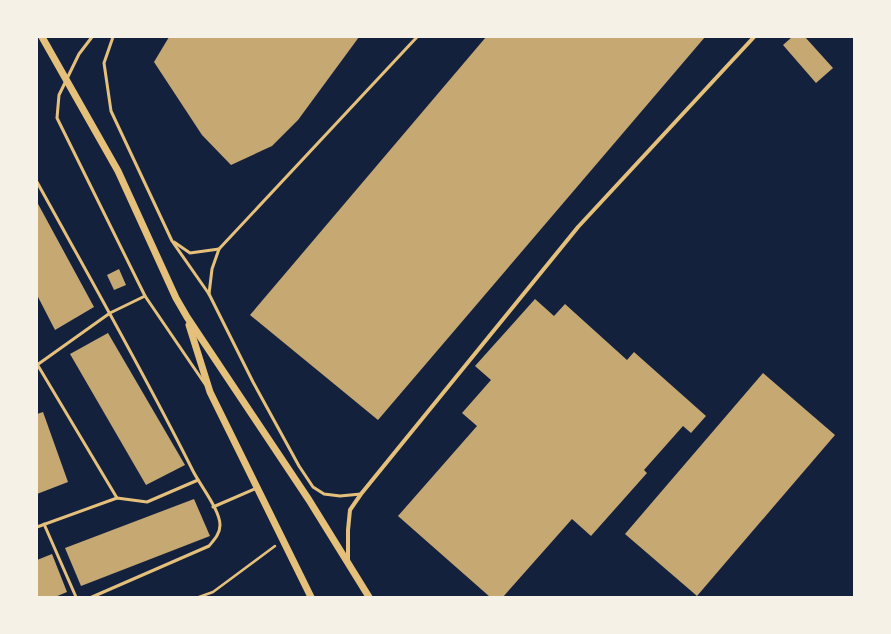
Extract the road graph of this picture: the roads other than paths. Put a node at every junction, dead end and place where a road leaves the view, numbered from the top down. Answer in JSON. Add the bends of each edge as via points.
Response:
{"nodes":[{"id":1,"x":42,"y":37,"type":"edge"},
{"id":2,"x":92,"y":37,"type":"edge"},
{"id":3,"x":113,"y":37,"type":"edge"},
{"id":4,"x":417,"y":37,"type":"edge"},
{"id":5,"x":754,"y":37,"type":"edge"},
{"id":6,"x":37,"y":182,"type":"edge"},
{"id":7,"x":172,"y":241,"type":"junction"},
{"id":8,"x":219,"y":249,"type":"junction"},
{"id":9,"x":209,"y":294,"type":"junction"},
{"id":10,"x":145,"y":296,"type":"junction"},
{"id":11,"x":110,"y":313,"type":"junction"},
{"id":12,"x":187,"y":318,"type":"junction"},
{"id":13,"x":37,"y":365,"type":"edge"},
{"id":14,"x":210,"y":392,"type":"junction"},
{"id":15,"x":198,"y":480,"type":"junction"},
{"id":16,"x":256,"y":488,"type":"junction"},
{"id":17,"x":361,"y":494,"type":"junction"},
{"id":18,"x":117,"y":498,"type":"junction"},
{"id":19,"x":214,"y":507,"type":"junction"},
{"id":20,"x":44,"y":524,"type":"junction"},
{"id":21,"x":37,"y":527,"type":"edge"},
{"id":22,"x":348,"y":560,"type":"junction"},
{"id":23,"x":76,"y":597,"type":"edge"},
{"id":24,"x":92,"y":597,"type":"edge"},
{"id":25,"x":311,"y":597,"type":"edge"},
{"id":26,"x":369,"y":597,"type":"edge"}],
"edges":[{"from":1,"to":12,"type":"street","via":[[118,171]]},
{"from":2,"to":10,"type":"lane","via":[[79,54],[60,95],[57,118]]},
{"from":3,"to":7,"type":"lane","via":[[104,63],[111,110]]},
{"from":4,"to":8,"type":"lane"},
{"from":5,"to":17,"type":"street","via":[[578,227]]},
{"from":6,"to":11,"type":"lane"},
{"from":7,"to":8,"type":"lane","via":[[190,253]]},
{"from":7,"to":9,"type":"lane"},
{"from":8,"to":9,"type":"lane","via":[[212,270]]},
{"from":9,"to":17,"type":"lane","via":[[253,382],[313,487],[324,494]]},
{"from":10,"to":11,"type":"lane"},
{"from":10,"to":14,"type":"lane"},
{"from":11,"to":13,"type":"lane"},
{"from":11,"to":15,"type":"lane"},
{"from":12,"to":14,"type":"street"},
{"from":12,"to":22,"type":"street"},
{"from":13,"to":18,"type":"lane"},
{"from":14,"to":16,"type":"street"},
{"from":15,"to":18,"type":"lane","via":[[147,502]]},
{"from":15,"to":19,"type":"lane"},
{"from":16,"to":19,"type":"lane"},
{"from":16,"to":25,"type":"street"},
{"from":17,"to":22,"type":"street","via":[[350,510]]},
{"from":18,"to":20,"type":"lane"},
{"from":19,"to":24,"type":"lane","via":[[220,524],[218,535],[209,546]]},
{"from":20,"to":21,"type":"lane"},
{"from":20,"to":23,"type":"lane"},
{"from":22,"to":26,"type":"street"}]}
